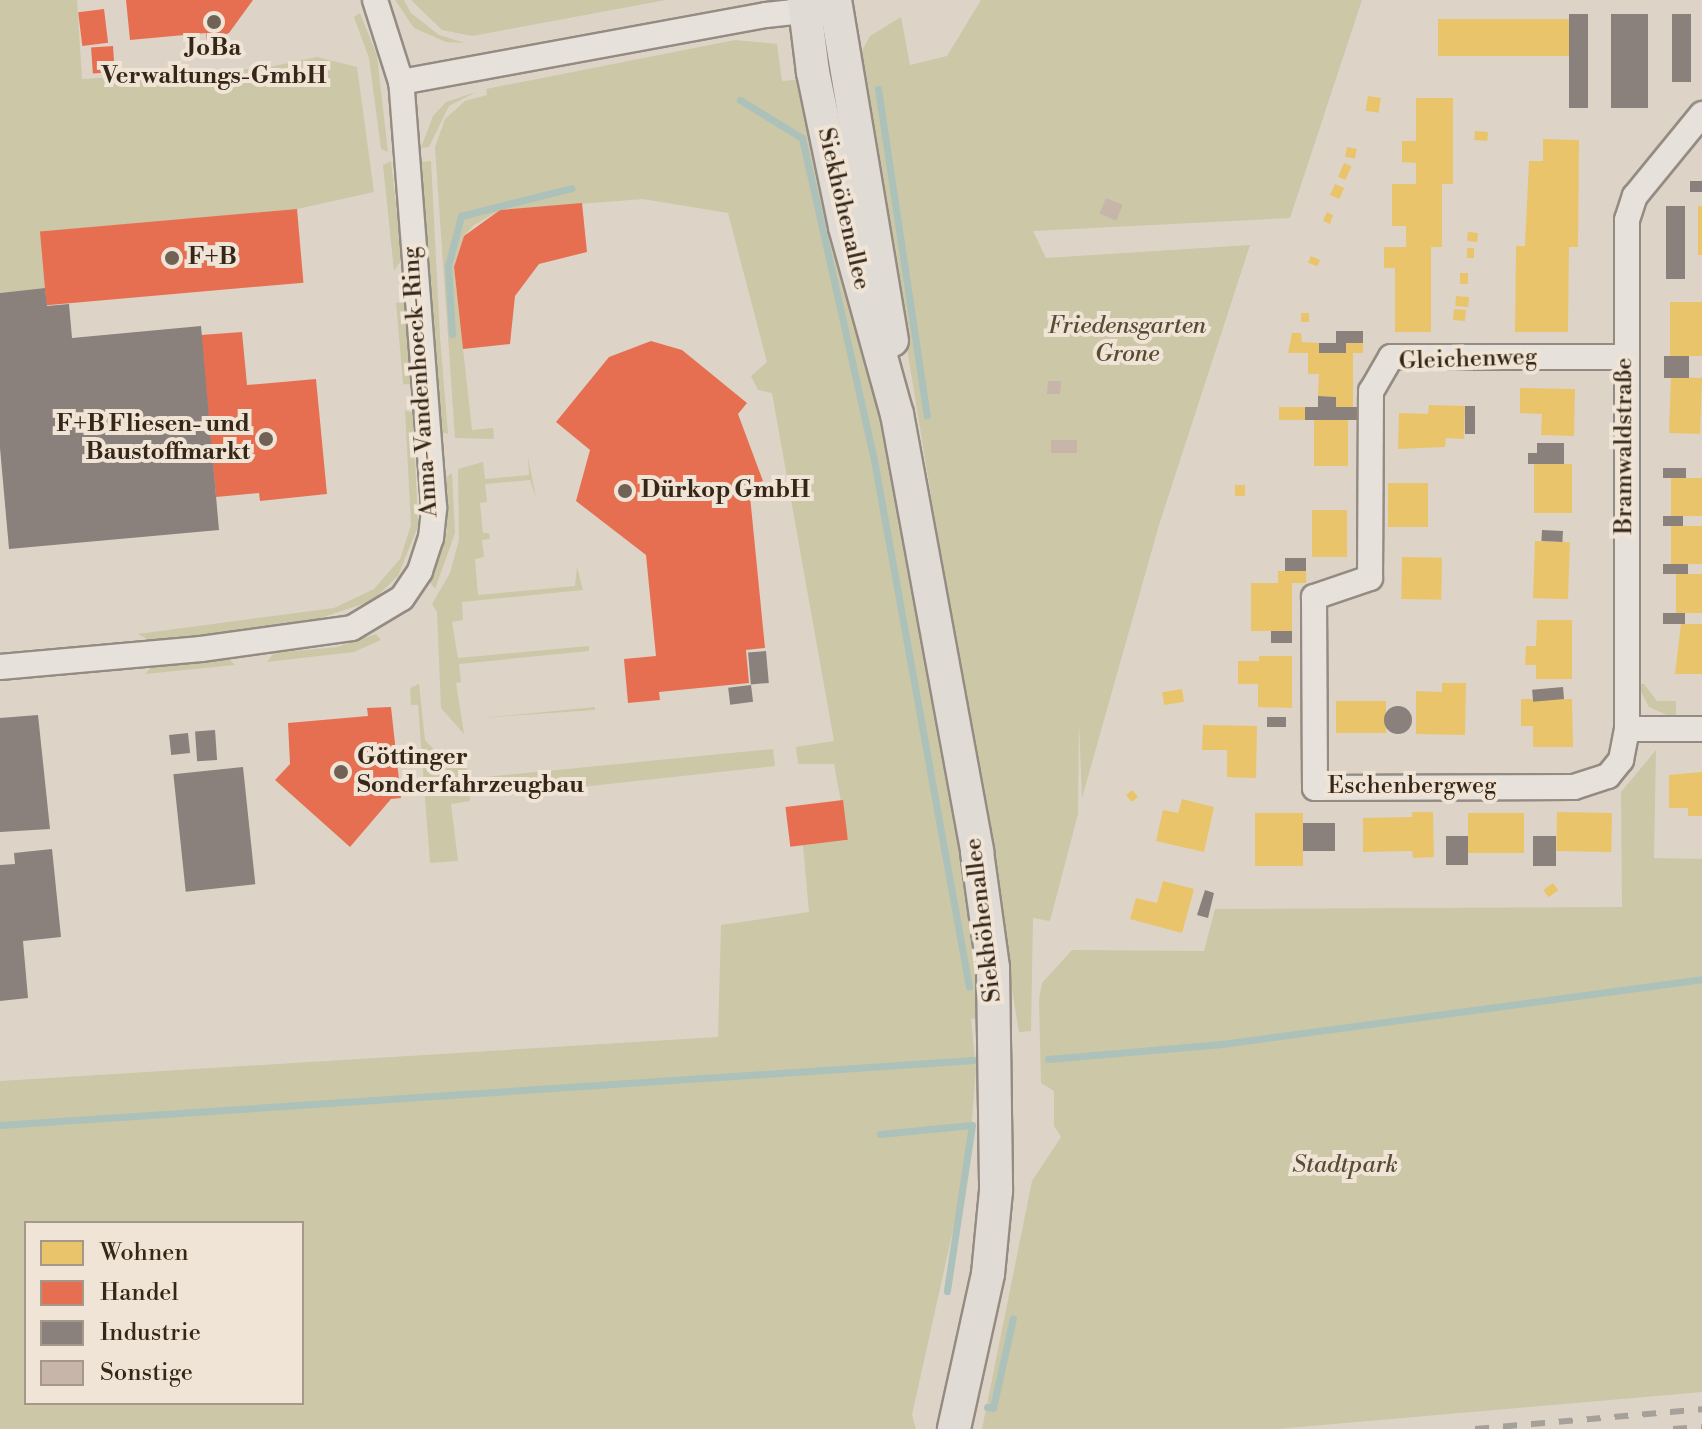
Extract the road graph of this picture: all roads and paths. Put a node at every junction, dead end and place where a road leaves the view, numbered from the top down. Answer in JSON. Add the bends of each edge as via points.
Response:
{"nodes":[{"id":1,"x":375,"y":0,"type":"edge"},
{"id":2,"x":753,"y":0,"type":"edge"},
{"id":3,"x":724,"y":3,"type":"edge"},
{"id":4,"x":820,"y":5,"type":"edge"},
{"id":5,"x":400,"y":74,"type":"junction"},
{"id":6,"x":1702,"y":114,"type":"edge"},
{"id":7,"x":1625,"y":357,"type":"junction"},
{"id":8,"x":1370,"y":578,"type":"joint"},
{"id":9,"x":0,"y":667,"type":"edge"},
{"id":10,"x":1627,"y":729,"type":"junction"},
{"id":11,"x":1702,"y":729,"type":"edge"},
{"id":12,"x":954,"y":1429,"type":"edge"}],
"edges":[{"from":1,"to":5,"type":"street","name":"Anna-Vandenhoeck-Ring"},
{"from":2,"to":3,"type":"street"},
{"from":3,"to":5,"type":"street"},
{"from":4,"to":5,"type":"street"},
{"from":4,"to":12,"type":"main road","name":"Siekhöhenallee","via":[[845,227],[897,414],[977,852],[997,1039],[996,1191],[988,1274]]},
{"from":5,"to":9,"type":"street","name":"Anna-Vandenhoeck-Ring","via":[[434,507],[428,549],[402,598],[352,628]]},
{"from":6,"to":7,"type":"street","name":"Bramwaldstraße","via":[[1628,211]]},
{"from":7,"to":8,"type":"street","name":"Gleichenweg","via":[[1391,357],[1371,391]]},
{"from":7,"to":10,"type":"street","name":"Bramwaldstraße"},
{"from":8,"to":10,"type":"street","name":"Eschenbergweg","via":[[1314,597],[1315,788],[1585,785],[1616,769]]},
{"from":10,"to":11,"type":"street"}]}
